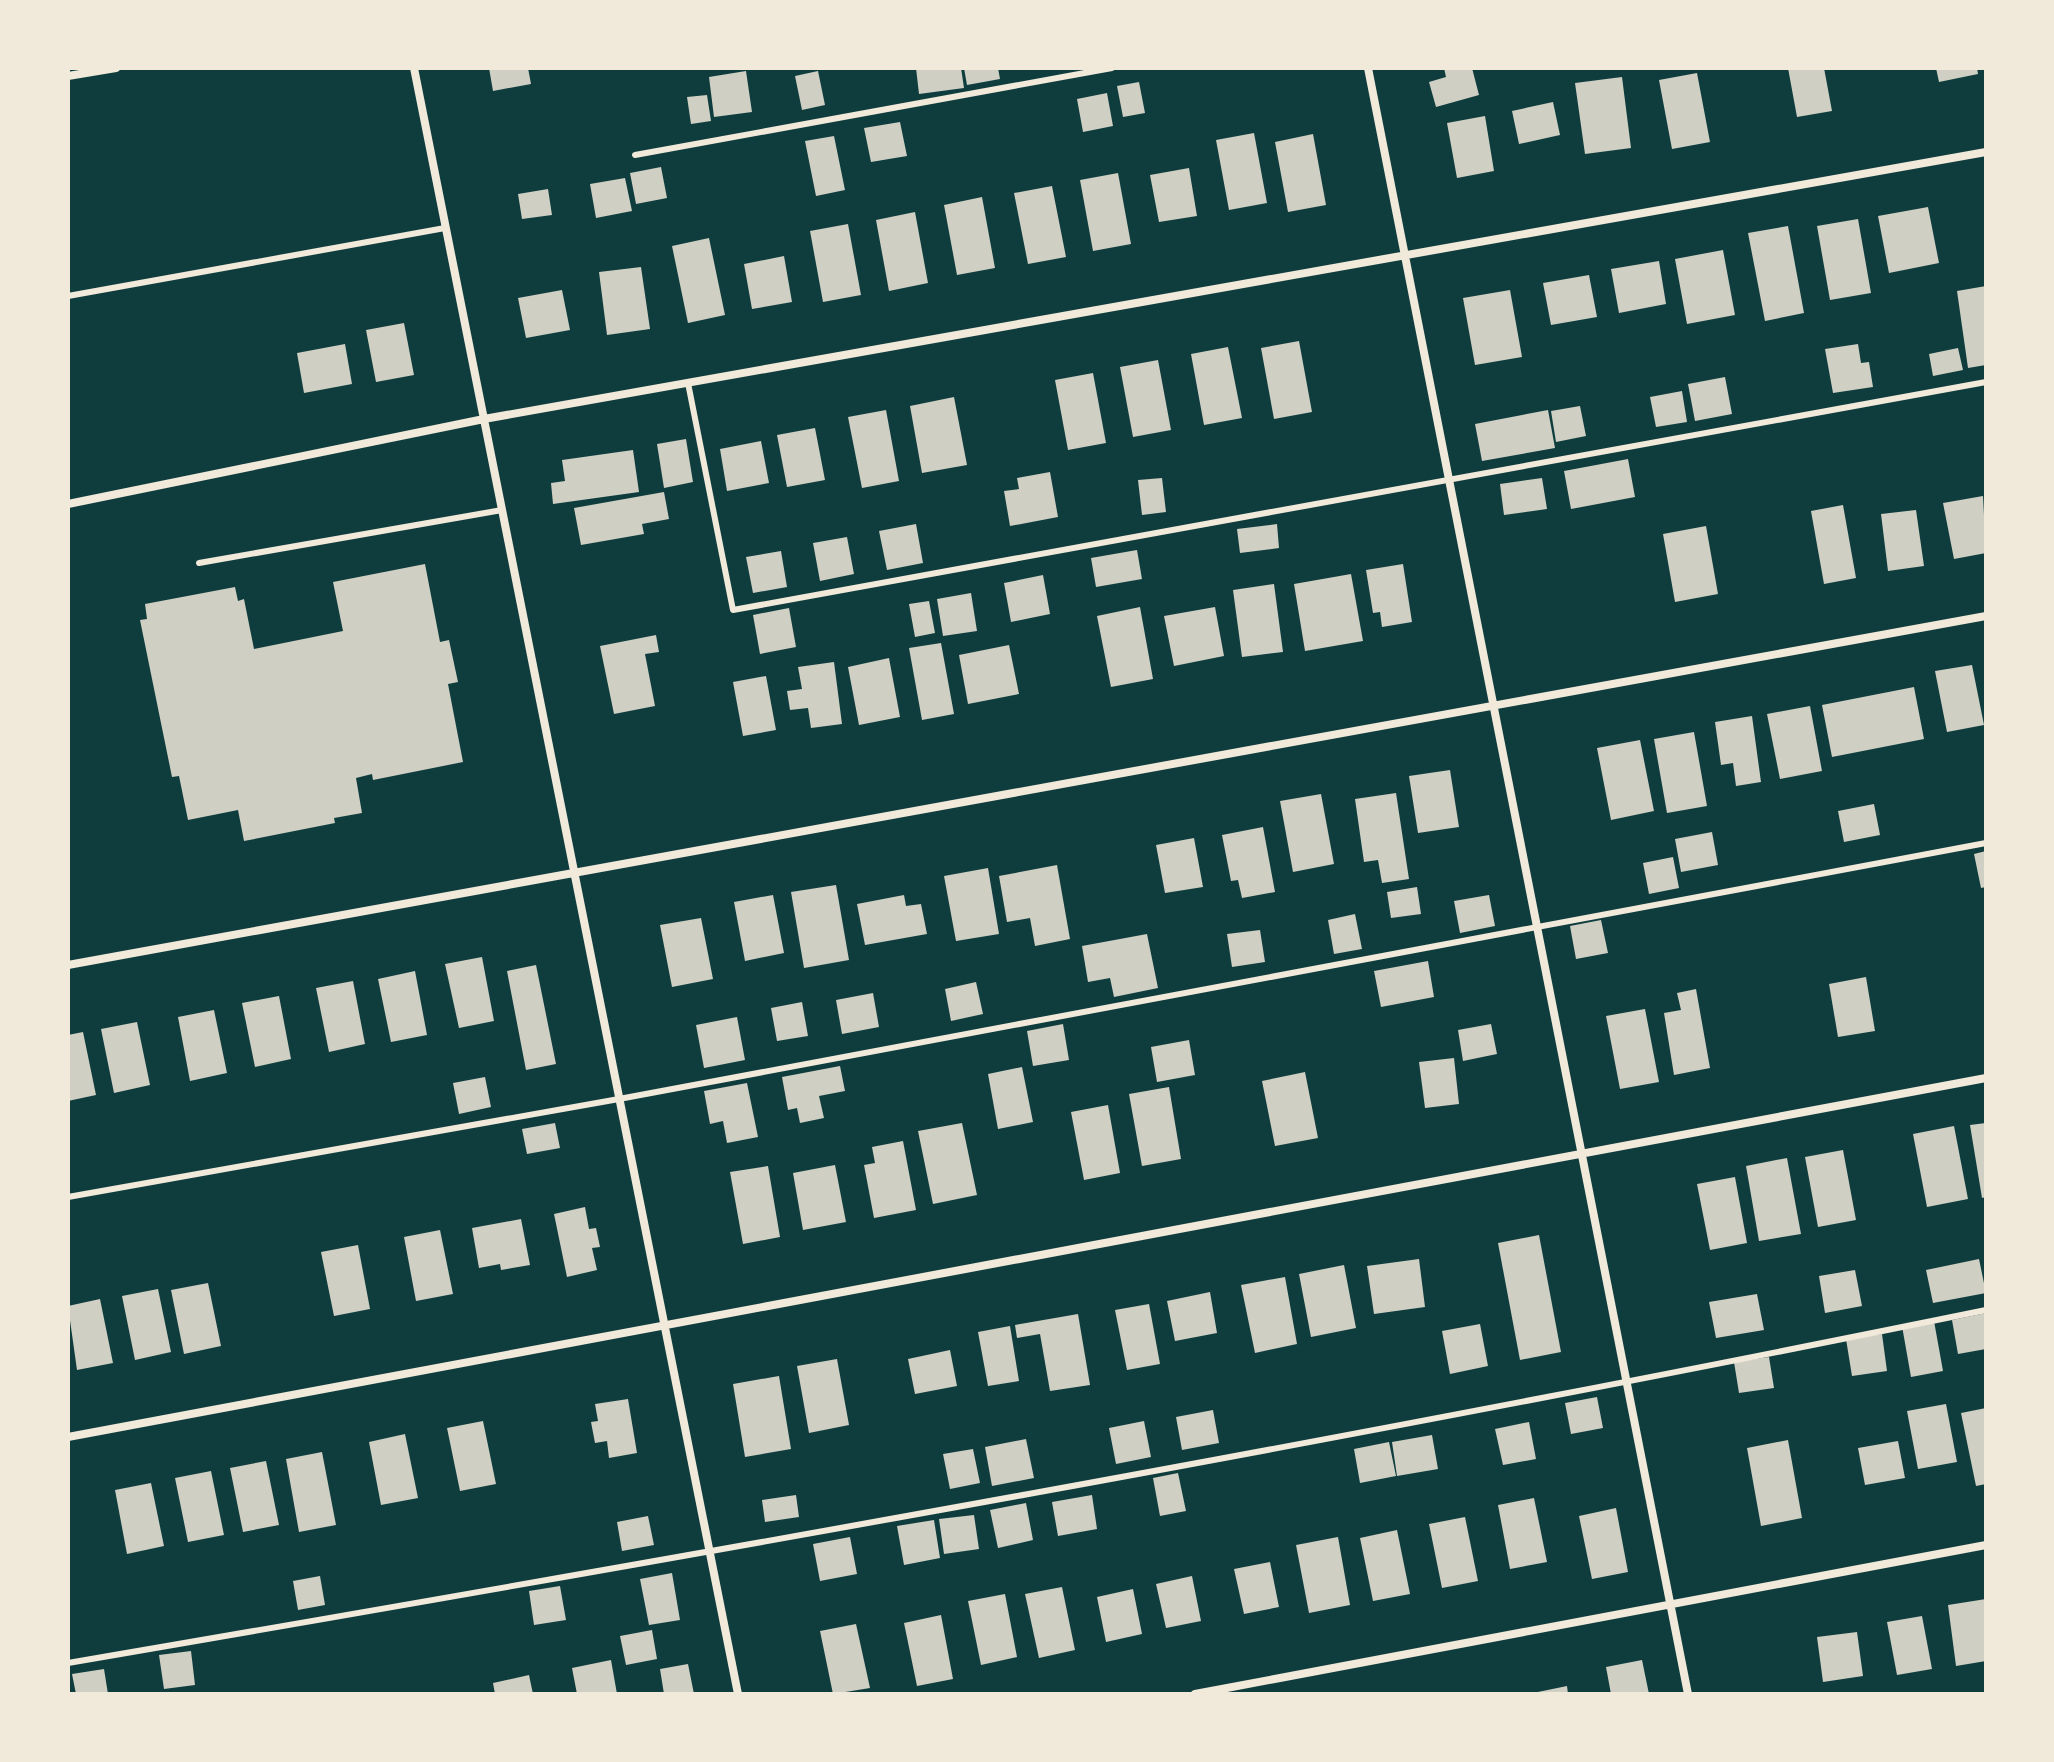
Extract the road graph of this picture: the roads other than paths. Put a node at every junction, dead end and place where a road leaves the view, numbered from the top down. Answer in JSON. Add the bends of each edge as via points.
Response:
{"nodes":[{"id":1,"x":116,"y":68,"type":"edge"},
{"id":2,"x":414,"y":68,"type":"edge"},
{"id":3,"x":1112,"y":68,"type":"edge"},
{"id":4,"x":1368,"y":68,"type":"edge"},
{"id":5,"x":68,"y":76,"type":"edge"},
{"id":6,"x":1986,"y":152,"type":"edge"},
{"id":7,"x":635,"y":155,"type":"dead end"},
{"id":8,"x":445,"y":228,"type":"junction"},
{"id":9,"x":1404,"y":256,"type":"junction"},
{"id":10,"x":68,"y":296,"type":"edge"},
{"id":11,"x":1986,"y":382,"type":"edge"},
{"id":12,"x":688,"y":383,"type":"junction"},
{"id":13,"x":484,"y":419,"type":"junction"},
{"id":14,"x":1448,"y":479,"type":"junction"},
{"id":15,"x":68,"y":504,"type":"edge"},
{"id":16,"x":502,"y":510,"type":"junction"},
{"id":17,"x":199,"y":563,"type":"dead end"},
{"id":18,"x":1986,"y":616,"type":"edge"},
{"id":19,"x":1493,"y":706,"type":"junction"},
{"id":20,"x":1986,"y":843,"type":"edge"},
{"id":21,"x":575,"y":876,"type":"junction"},
{"id":22,"x":1537,"y":927,"type":"junction"},
{"id":23,"x":68,"y":965,"type":"edge"},
{"id":24,"x":1986,"y":1078,"type":"edge"},
{"id":25,"x":619,"y":1099,"type":"junction"},
{"id":26,"x":1581,"y":1151,"type":"junction"},
{"id":27,"x":68,"y":1197,"type":"edge"},
{"id":28,"x":1986,"y":1310,"type":"edge"},
{"id":29,"x":664,"y":1328,"type":"junction"},
{"id":30,"x":1627,"y":1383,"type":"junction"},
{"id":31,"x":68,"y":1437,"type":"edge"},
{"id":32,"x":1986,"y":1545,"type":"edge"},
{"id":33,"x":709,"y":1551,"type":"junction"},
{"id":34,"x":1670,"y":1604,"type":"junction"},
{"id":35,"x":68,"y":1663,"type":"edge"},
{"id":36,"x":738,"y":1694,"type":"edge"},
{"id":37,"x":1195,"y":1694,"type":"edge"},
{"id":38,"x":1688,"y":1694,"type":"edge"}],
"edges":[{"from":1,"to":5,"type":"street"},
{"from":2,"to":8,"type":"street"},
{"from":3,"to":7,"type":"lane"},
{"from":4,"to":9,"type":"street"},
{"from":6,"to":9,"type":"street"},
{"from":8,"to":10,"type":"lane"},
{"from":8,"to":13,"type":"street"},
{"from":9,"to":12,"type":"street"},
{"from":9,"to":14,"type":"street"},
{"from":11,"to":14,"type":"lane"},
{"from":12,"to":13,"type":"street"},
{"from":12,"to":14,"type":"lane","via":[[733,610]]},
{"from":13,"to":15,"type":"street"},
{"from":13,"to":16,"type":"street"},
{"from":14,"to":19,"type":"street"},
{"from":16,"to":17,"type":"lane"},
{"from":16,"to":21,"type":"street"},
{"from":18,"to":19,"type":"street"},
{"from":19,"to":21,"type":"street"},
{"from":19,"to":22,"type":"street"},
{"from":20,"to":22,"type":"lane"},
{"from":21,"to":23,"type":"street"},
{"from":21,"to":25,"type":"street"},
{"from":22,"to":25,"type":"lane"},
{"from":22,"to":26,"type":"street"},
{"from":24,"to":26,"type":"street"},
{"from":25,"to":27,"type":"lane"},
{"from":25,"to":29,"type":"street"},
{"from":26,"to":29,"type":"street"},
{"from":26,"to":30,"type":"street"},
{"from":28,"to":30,"type":"lane"},
{"from":29,"to":31,"type":"street"},
{"from":29,"to":33,"type":"street"},
{"from":30,"to":33,"type":"lane"},
{"from":30,"to":34,"type":"street"},
{"from":32,"to":34,"type":"street"},
{"from":33,"to":35,"type":"lane"},
{"from":33,"to":36,"type":"street"},
{"from":34,"to":37,"type":"street"},
{"from":34,"to":38,"type":"street"}]}
